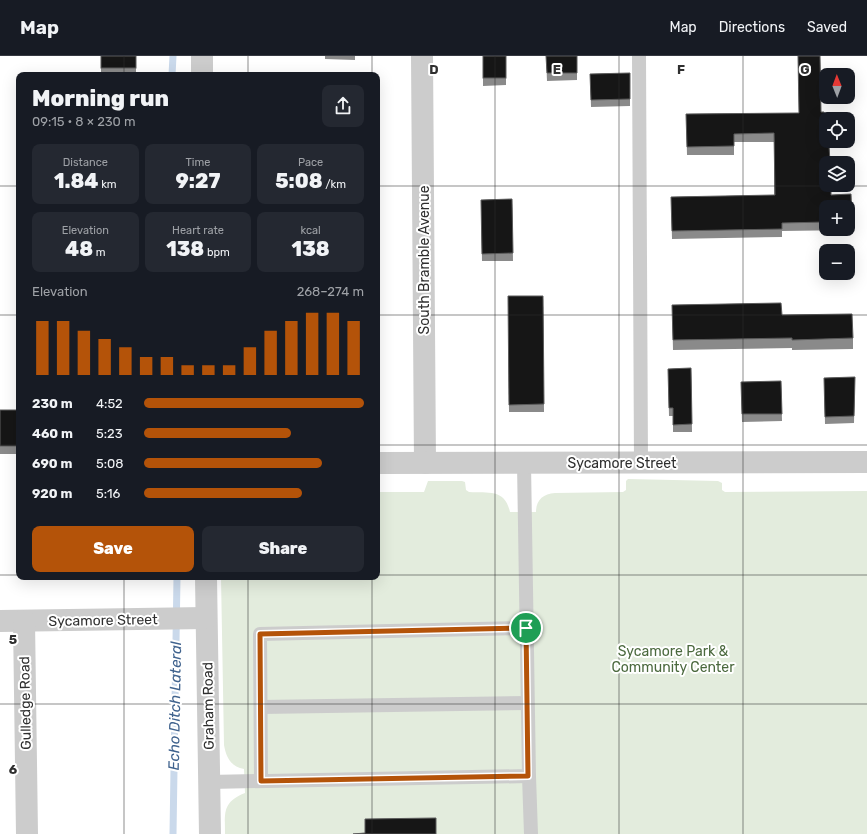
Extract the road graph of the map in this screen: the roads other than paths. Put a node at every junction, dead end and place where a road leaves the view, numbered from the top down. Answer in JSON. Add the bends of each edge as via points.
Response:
{"nodes":[{"id":1,"x":202,"y":56,"type":"edge"},
{"id":2,"x":422,"y":56,"type":"edge"},
{"id":3,"x":639,"y":56,"type":"edge"},
{"id":4,"x":202,"y":72,"type":"edge"},
{"id":5,"x":867,"y":462,"type":"edge"},
{"id":6,"x":426,"y":463,"type":"junction"},
{"id":7,"x":524,"y":463,"type":"junction"},
{"id":8,"x":641,"y":463,"type":"junction"},
{"id":9,"x":380,"y":464,"type":"edge"},
{"id":10,"x":206,"y":580,"type":"edge"},
{"id":11,"x":206,"y":618,"type":"junction"},
{"id":12,"x":0,"y":621,"type":"edge"},
{"id":13,"x":24,"y":621,"type":"junction"},
{"id":14,"x":526,"y":628,"type":"junction"},
{"id":15,"x":527,"y":703,"type":"junction"},
{"id":16,"x":261,"y":707,"type":"junction"},
{"id":17,"x":528,"y":776,"type":"junction"},
{"id":18,"x":261,"y":781,"type":"junction"},
{"id":19,"x":209,"y":782,"type":"junction"},
{"id":20,"x":27,"y":834,"type":"edge"},
{"id":21,"x":210,"y":834,"type":"edge"},
{"id":22,"x":531,"y":834,"type":"edge"}],
"edges":[{"from":1,"to":4,"type":"street"},
{"from":2,"to":6,"type":"street","name":"South Bramble Avenue"},
{"from":3,"to":8,"type":"lane"},
{"from":5,"to":8,"type":"street","name":"Sycamore Street"},
{"from":6,"to":7,"type":"street","name":"Sycamore Street"},
{"from":6,"to":9,"type":"street","name":"Sycamore Street"},
{"from":7,"to":8,"type":"street","name":"Sycamore Street"},
{"from":7,"to":14,"type":"lane"},
{"from":10,"to":11,"type":"street","name":"Graham Road"},
{"from":11,"to":13,"type":"street","name":"Sycamore Street"},
{"from":11,"to":19,"type":"street","name":"Graham Road"},
{"from":12,"to":13,"type":"street","name":"Sycamore Street"},
{"from":13,"to":20,"type":"street","name":"Gulledge Road"},
{"from":14,"to":15,"type":"lane"},
{"from":14,"to":16,"type":"lane","via":[[260,634]]},
{"from":15,"to":16,"type":"lane"},
{"from":15,"to":17,"type":"lane"},
{"from":16,"to":18,"type":"lane"},
{"from":17,"to":18,"type":"lane"},
{"from":17,"to":22,"type":"lane"},
{"from":18,"to":19,"type":"lane"},
{"from":19,"to":21,"type":"street","name":"Graham Road"}]}
